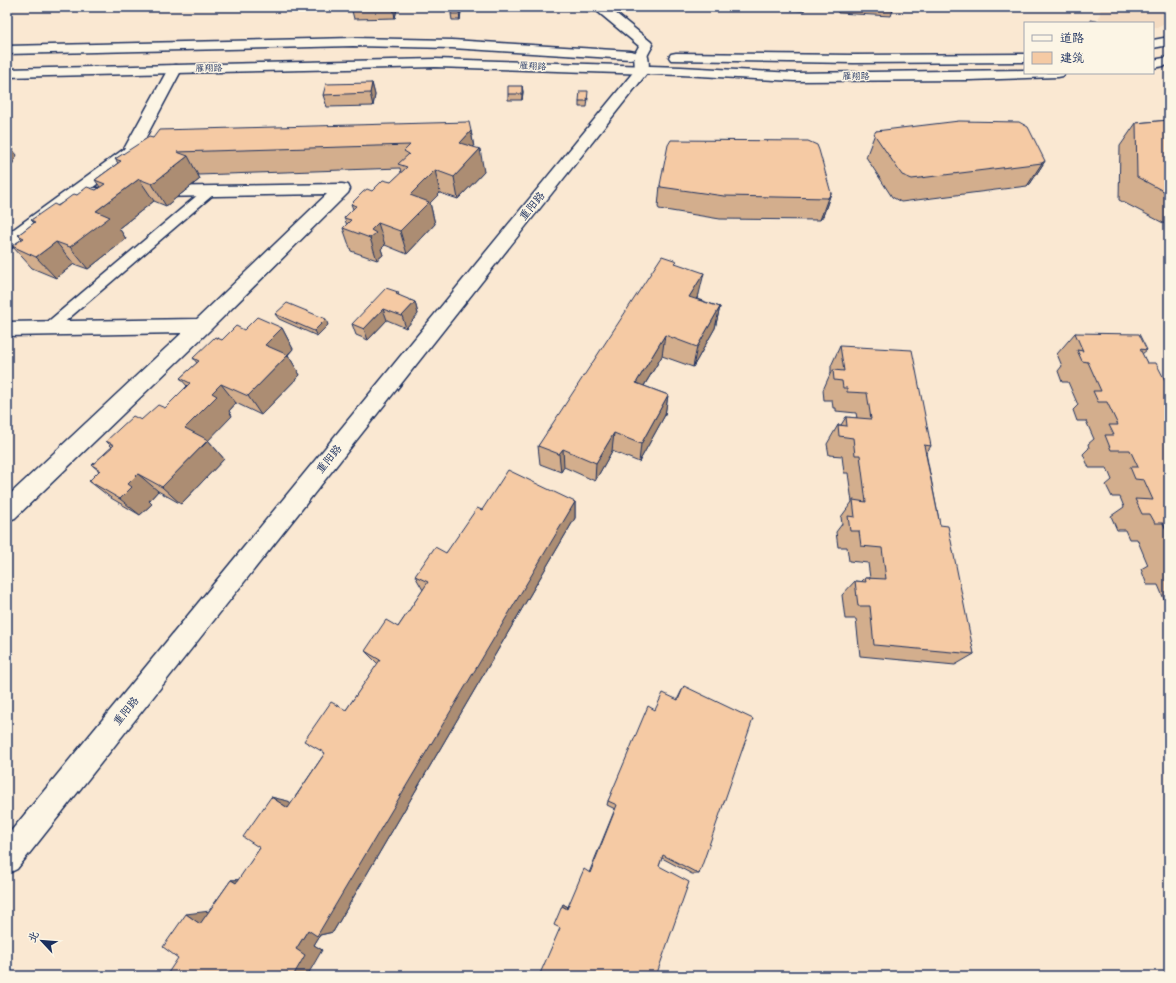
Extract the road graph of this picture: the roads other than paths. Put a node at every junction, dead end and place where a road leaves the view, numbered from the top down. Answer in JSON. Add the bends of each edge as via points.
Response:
{"nodes":[{"id":1,"x":592,"y":7,"type":"edge"},
{"id":2,"x":1169,"y":41,"type":"edge"},
{"id":3,"x":1154,"y":44,"type":"edge"},
{"id":4,"x":7,"y":50,"type":"edge"},
{"id":5,"x":1024,"y":58,"type":"edge"},
{"id":6,"x":651,"y":59,"type":"junction"},
{"id":7,"x":1169,"y":61,"type":"edge"},
{"id":8,"x":1154,"y":64,"type":"edge"},
{"id":9,"x":175,"y":69,"type":"junction"},
{"id":10,"x":7,"y":73,"type":"edge"},
{"id":11,"x":1031,"y":74,"type":"edge"},
{"id":12,"x":210,"y":191,"type":"junction"},
{"id":13,"x":74,"y":194,"type":"junction"},
{"id":14,"x":7,"y":243,"type":"edge"},
{"id":15,"x":202,"y":326,"type":"junction"},
{"id":16,"x":49,"y":328,"type":"junction"},
{"id":17,"x":8,"y":329,"type":"edge"},
{"id":18,"x":7,"y":511,"type":"edge"},
{"id":19,"x":7,"y":859,"type":"edge"}],
"edges":[{"from":1,"to":6,"type":"main road","via":[[601,8],[646,45]]},
{"from":2,"to":3,"type":"main road"},
{"from":4,"to":6,"type":"main road","name":"雁翔路","via":[[353,42],[452,44]]},
{"from":5,"to":6,"type":"main road","name":"雁翔路"},
{"from":6,"to":9,"type":"main road","name":"雁翔路"},
{"from":6,"to":11,"type":"main road","name":"雁翔路","via":[[794,77]]},
{"from":6,"to":19,"type":"main road","name":"重阳路"},
{"from":7,"to":8,"type":"main road"},
{"from":9,"to":10,"type":"main road","name":"雁翔路"},
{"from":9,"to":13,"type":"main road","via":[[130,152]]},
{"from":12,"to":13,"type":"main road"},
{"from":12,"to":15,"type":"main road","via":[[342,188]]},
{"from":12,"to":16,"type":"lane"},
{"from":13,"to":14,"type":"main road"},
{"from":15,"to":16,"type":"main road"},
{"from":15,"to":18,"type":"main road"},
{"from":16,"to":17,"type":"main road"}]}
